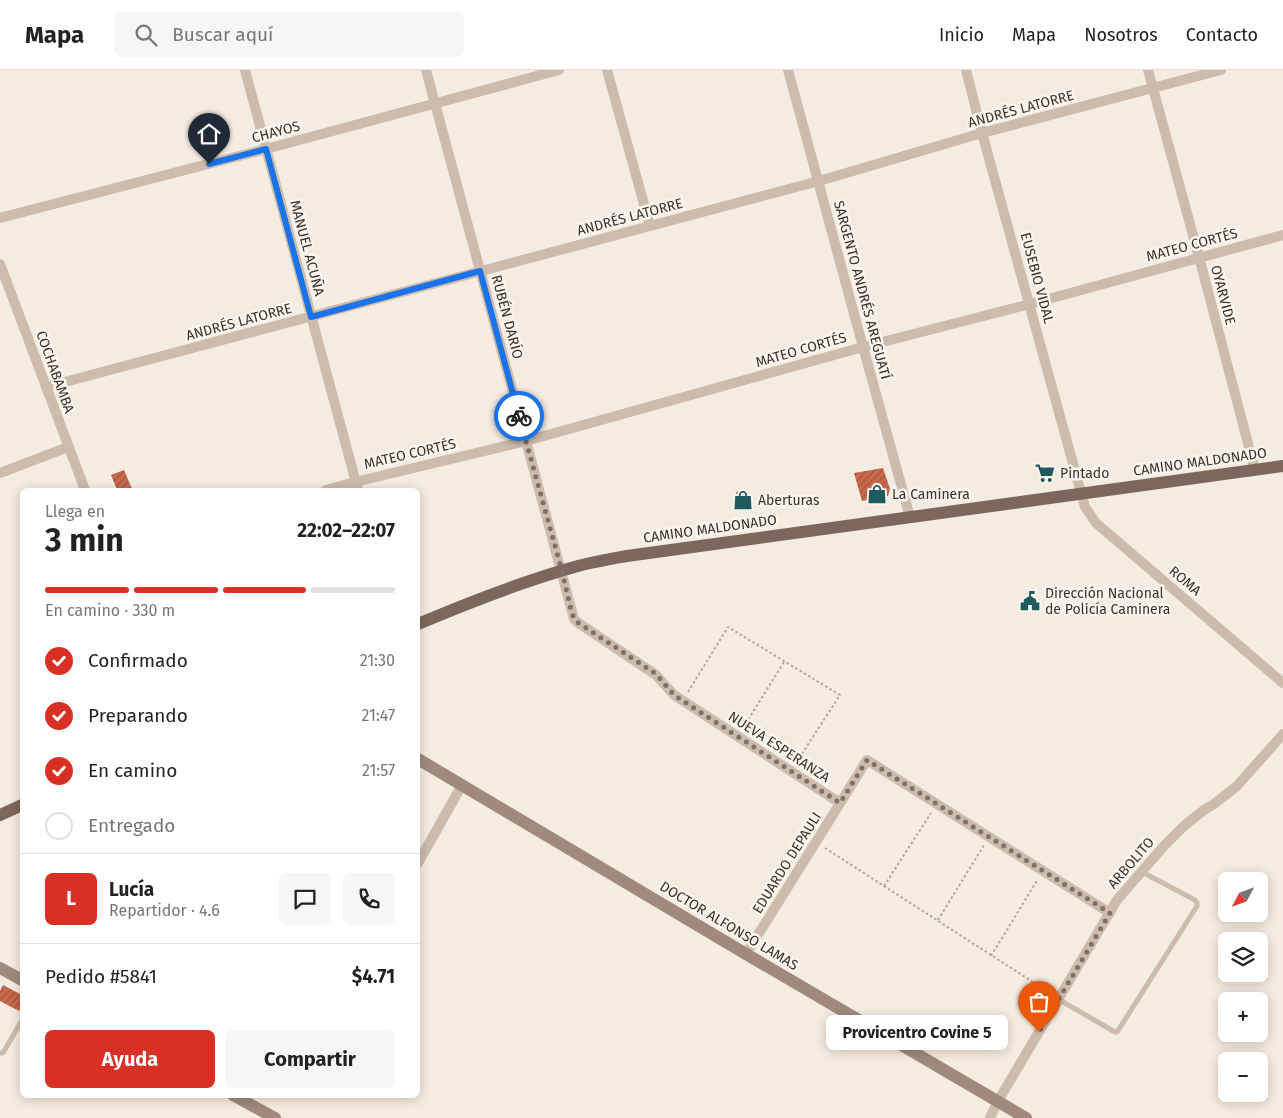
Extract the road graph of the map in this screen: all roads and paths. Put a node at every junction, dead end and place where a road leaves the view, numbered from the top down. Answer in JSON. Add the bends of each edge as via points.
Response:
{"nodes":[{"id":1,"x":245,"y":70,"type":"edge"},
{"id":2,"x":426,"y":70,"type":"edge"},
{"id":3,"x":559,"y":70,"type":"edge"},
{"id":4,"x":607,"y":70,"type":"edge"},
{"id":5,"x":788,"y":70,"type":"edge"},
{"id":6,"x":966,"y":70,"type":"edge"},
{"id":7,"x":1148,"y":70,"type":"edge"},
{"id":8,"x":1221,"y":70,"type":"edge"},
{"id":9,"x":1153,"y":88,"type":"junction"},
{"id":10,"x":435,"y":104,"type":"junction"},
{"id":11,"x":982,"y":133,"type":"junction"},
{"id":12,"x":266,"y":149,"type":"junction"},
{"id":13,"x":818,"y":181,"type":"junction"},
{"id":14,"x":0,"y":218,"type":"edge"},
{"id":15,"x":650,"y":226,"type":"junction"},
{"id":16,"x":1283,"y":235,"type":"edge"},
{"id":17,"x":1199,"y":257,"type":"junction"},
{"id":18,"x":0,"y":264,"type":"edge"},
{"id":19,"x":480,"y":271,"type":"junction"},
{"id":20,"x":1030,"y":304,"type":"junction"},
{"id":21,"x":311,"y":317,"type":"junction"},
{"id":22,"x":863,"y":347,"type":"junction"},
{"id":23,"x":46,"y":387,"type":"junction"},
{"id":24,"x":526,"y":441,"type":"junction"},
{"id":25,"x":68,"y":447,"type":"junction"},
{"id":26,"x":1283,"y":466,"type":"edge"},
{"id":27,"x":1255,"y":470,"type":"junction"},
{"id":28,"x":0,"y":473,"type":"edge"},
{"id":29,"x":357,"y":486,"type":"edge"},
{"id":30,"x":84,"y":488,"type":"edge"},
{"id":31,"x":342,"y":488,"type":"edge"},
{"id":32,"x":1082,"y":493,"type":"junction"},
{"id":33,"x":910,"y":517,"type":"junction"},
{"id":34,"x":562,"y":571,"type":"junction"},
{"id":35,"x":420,"y":623,"type":"edge"},
{"id":36,"x":784,"y":661,"type":"junction"},
{"id":37,"x":1283,"y":683,"type":"edge"},
{"id":38,"x":683,"y":701,"type":"junction"},
{"id":39,"x":1283,"y":734,"type":"edge"},
{"id":40,"x":738,"y":737,"type":"junction"},
{"id":41,"x":420,"y":760,"type":"edge"},
{"id":42,"x":791,"y":771,"type":"junction"},
{"id":43,"x":462,"y":786,"type":"junction"},
{"id":44,"x":840,"y":803,"type":"junction"},
{"id":45,"x":937,"y":804,"type":"junction"},
{"id":46,"x":20,"y":806,"type":"edge"},
{"id":47,"x":0,"y":815,"type":"edge"},
{"id":48,"x":989,"y":837,"type":"junction"},
{"id":49,"x":816,"y":843,"type":"junction"},
{"id":50,"x":420,"y":860,"type":"edge"},
{"id":51,"x":1043,"y":871,"type":"junction"},
{"id":52,"x":1142,"y":871,"type":"junction"},
{"id":53,"x":884,"y":886,"type":"junction"},
{"id":54,"x":1110,"y":913,"type":"junction"},
{"id":55,"x":938,"y":921,"type":"junction"},
{"id":56,"x":746,"y":954,"type":"junction"},
{"id":57,"x":991,"y":956,"type":"junction"},
{"id":58,"x":0,"y":968,"type":"edge"},
{"id":59,"x":20,"y":979,"type":"edge"},
{"id":60,"x":1058,"y":999,"type":"junction"},
{"id":61,"x":20,"y":1023,"type":"edge"},
{"id":62,"x":0,"y":1053,"type":"edge"},
{"id":63,"x":238,"y":1098,"type":"edge"},
{"id":64,"x":998,"y":1101,"type":"junction"},
{"id":65,"x":275,"y":1118,"type":"edge"},
{"id":66,"x":990,"y":1118,"type":"edge"},
{"id":67,"x":1026,"y":1118,"type":"edge"}],
"edges":[{"from":1,"to":12,"type":"street","name":"MANUEL ACUÑA"},
{"from":2,"to":10,"type":"street","name":"RUBÉN DARÍO"},
{"from":3,"to":10,"type":"street","name":"CHAYOS"},
{"from":4,"to":15,"type":"street"},
{"from":5,"to":13,"type":"street","name":"SARGENTO ANDRÉS AREGUATÍ"},
{"from":6,"to":11,"type":"street","name":"EUSEBIO VIDAL"},
{"from":7,"to":9,"type":"street","name":"OYARVIDE"},
{"from":8,"to":9,"type":"street","name":"ANDRÉS LATORRE"},
{"from":9,"to":11,"type":"street","name":"ANDRÉS LATORRE"},
{"from":9,"to":17,"type":"street","name":"OYARVIDE"},
{"from":10,"to":12,"type":"street","name":"CHAYOS"},
{"from":10,"to":19,"type":"street","name":"RUBÉN DARÍO"},
{"from":11,"to":13,"type":"street","name":"ANDRÉS LATORRE"},
{"from":11,"to":20,"type":"street","name":"EUSEBIO VIDAL"},
{"from":12,"to":14,"type":"street","name":"CHAYOS"},
{"from":12,"to":21,"type":"street","name":"MANUEL ACUÑA"},
{"from":13,"to":15,"type":"street","name":"ANDRÉS LATORRE"},
{"from":13,"to":22,"type":"street","name":"SARGENTO ANDRÉS AREGUATÍ"},
{"from":15,"to":19,"type":"street","name":"ANDRÉS LATORRE"},
{"from":16,"to":17,"type":"street","name":"MATEO CORTÉS"},
{"from":17,"to":20,"type":"street","name":"MATEO CORTÉS"},
{"from":17,"to":27,"type":"street","name":"OYARVIDE"},
{"from":18,"to":23,"type":"street","name":"COCHABAMBA"},
{"from":19,"to":21,"type":"street","name":"ANDRÉS LATORRE"},
{"from":19,"to":24,"type":"street","name":"RUBÉN DARÍO"},
{"from":20,"to":22,"type":"street","name":"MATEO CORTÉS"},
{"from":20,"to":32,"type":"street","name":"EUSEBIO VIDAL"},
{"from":21,"to":23,"type":"street","name":"ANDRÉS LATORRE"},
{"from":21,"to":29,"type":"street","name":"MANUEL ACUÑA"},
{"from":22,"to":24,"type":"street","name":"MATEO CORTÉS"},
{"from":22,"to":33,"type":"street","name":"SARGENTO ANDRÉS AREGUATÍ"},
{"from":23,"to":25,"type":"street","name":"COCHABAMBA"},
{"from":24,"to":29,"type":"street","name":"MATEO CORTÉS"},
{"from":24,"to":34,"type":"street","name":"RUBÉN DARÍO"},
{"from":25,"to":28,"type":"street"},
{"from":25,"to":30,"type":"street","name":"COCHABAMBA"},
{"from":26,"to":27,"type":"main road","name":"CAMINO MALDONADO"},
{"from":27,"to":32,"type":"main road","name":"CAMINO MALDONADO"},
{"from":29,"to":31,"type":"street","name":"MATEO CORTÉS"},
{"from":32,"to":33,"type":"main road","name":"CAMINO MALDONADO"},
{"from":32,"to":37,"type":"street","name":"ROMA","via":[[1085,507],[1096,523]]},
{"from":33,"to":34,"type":"main road","name":"CAMINO MALDONADO","via":[[627,556]]},
{"from":34,"to":35,"type":"main road","name":"CAMINO MALDONADO","via":[[475,600]]},
{"from":34,"to":38,"type":"street","name":"NUEVA ESPERANZA","via":[[572,614],[577,622],[656,674]]},
{"from":36,"to":38,"type":"path","via":[[728,627]]},
{"from":36,"to":40,"type":"path"},
{"from":36,"to":42,"type":"path","via":[[840,695]]},
{"from":38,"to":40,"type":"street","name":"NUEVA ESPERANZA"},
{"from":39,"to":52,"type":"street","name":"ARBOLITO","via":[[1236,786],[1185,825]]},
{"from":40,"to":42,"type":"street","name":"NUEVA ESPERANZA"},
{"from":41,"to":43,"type":"street","name":"DOCTOR ALFONSO LAMAS"},
{"from":42,"to":44,"type":"street","name":"NUEVA ESPERANZA"},
{"from":43,"to":50,"type":"street"},
{"from":43,"to":56,"type":"street","name":"DOCTOR ALFONSO LAMAS"},
{"from":44,"to":45,"type":"street","name":"EDUARDO DEPAULI","via":[[867,760]]},
{"from":44,"to":49,"type":"street","name":"EDUARDO DEPAULI"},
{"from":45,"to":48,"type":"street"},
{"from":45,"to":53,"type":"path"},
{"from":46,"to":47,"type":"main road"},
{"from":48,"to":51,"type":"street"},
{"from":48,"to":55,"type":"path"},
{"from":49,"to":53,"type":"path"},
{"from":49,"to":56,"type":"street","name":"EDUARDO DEPAULI"},
{"from":51,"to":54,"type":"street"},
{"from":51,"to":57,"type":"path"},
{"from":52,"to":54,"type":"street","name":"ARBOLITO"},
{"from":52,"to":60,"type":"lane","via":[[1196,900],[1197,906],[1119,1029],[1115,1032]]},
{"from":53,"to":55,"type":"path"},
{"from":54,"to":60,"type":"street","name":"ARBOLITO"},
{"from":55,"to":57,"type":"path"},
{"from":56,"to":64,"type":"street","name":"DOCTOR ALFONSO LAMAS"},
{"from":57,"to":60,"type":"path"},
{"from":58,"to":59,"type":"street"},
{"from":60,"to":64,"type":"street","name":"ARBOLITO"},
{"from":61,"to":62,"type":"lane"},
{"from":63,"to":65,"type":"street"},
{"from":64,"to":66,"type":"street","name":"ARBOLITO"},
{"from":64,"to":67,"type":"street","name":"DOCTOR ALFONSO LAMAS"}]}
